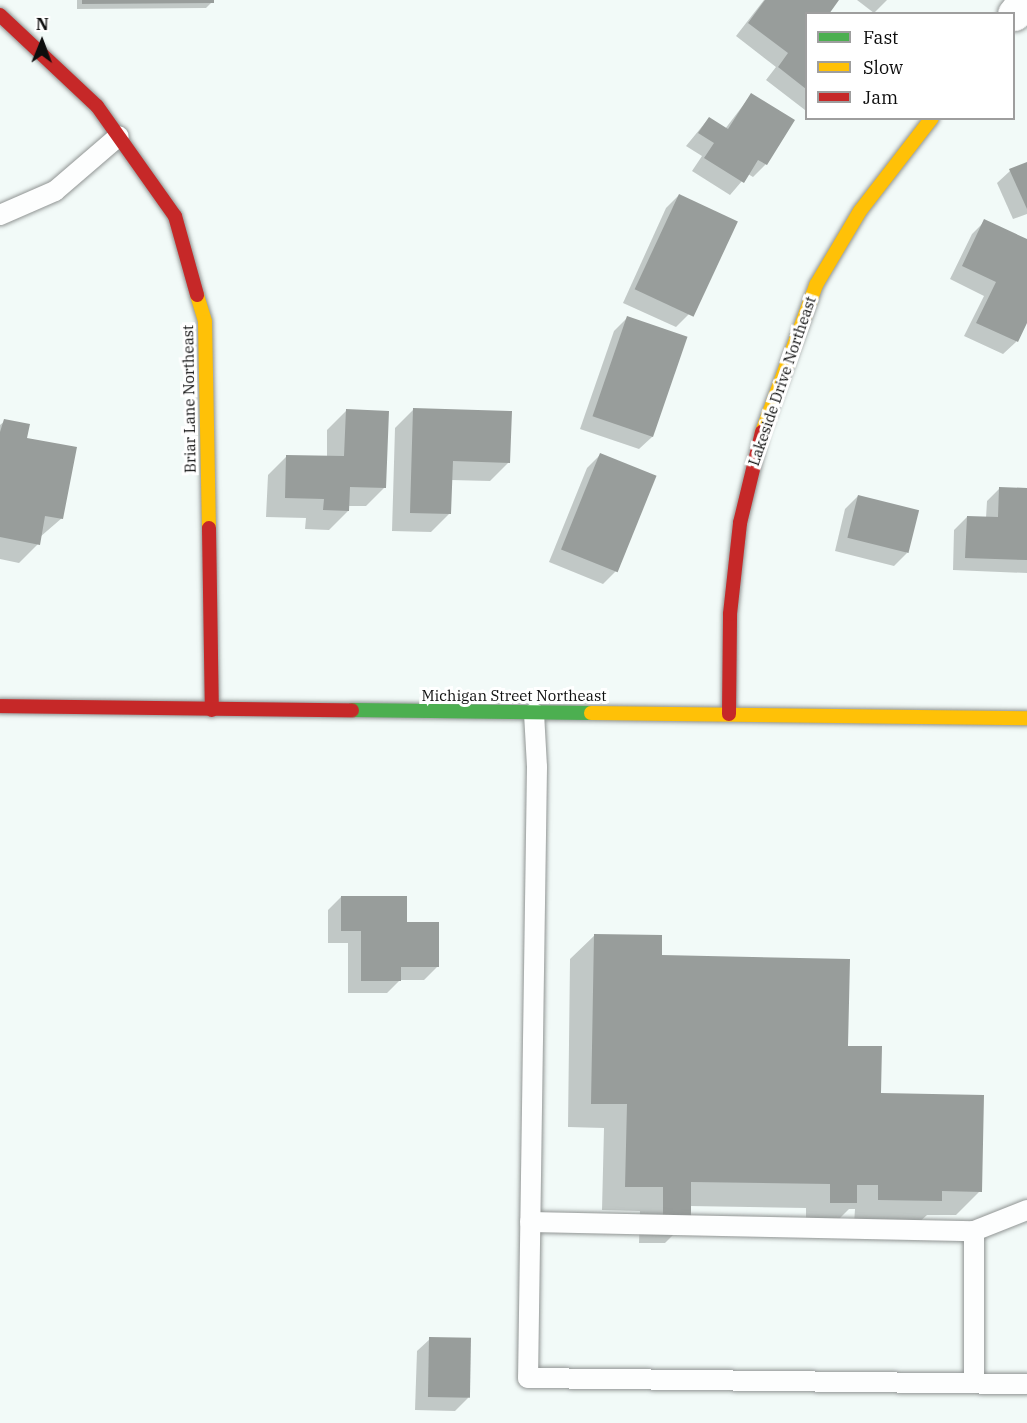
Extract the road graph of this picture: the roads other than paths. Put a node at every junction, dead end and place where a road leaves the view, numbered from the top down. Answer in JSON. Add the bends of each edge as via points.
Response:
{"nodes":[{"id":1,"x":1024,"y":0,"type":"edge"},
{"id":2,"x":1015,"y":13,"type":"edge"},
{"id":3,"x":0,"y":15,"type":"edge"},
{"id":4,"x":930,"y":120,"type":"edge"},
{"id":5,"x":119,"y":136,"type":"junction"},
{"id":6,"x":0,"y":215,"type":"edge"},
{"id":7,"x":0,"y":706,"type":"edge"},
{"id":8,"x":212,"y":710,"type":"junction"},
{"id":9,"x":534,"y":712,"type":"junction"},
{"id":10,"x":729,"y":714,"type":"junction"},
{"id":11,"x":1027,"y":718,"type":"edge"},
{"id":12,"x":1027,"y":1210,"type":"edge"},
{"id":13,"x":530,"y":1222,"type":"junction"},
{"id":14,"x":974,"y":1231,"type":"junction"},
{"id":15,"x":974,"y":1383,"type":"junction"},
{"id":16,"x":1027,"y":1384,"type":"edge"}],
"edges":[{"from":1,"to":2,"type":"street"},
{"from":3,"to":5,"type":"street","name":"Briar Lane Northeast","via":[[97,106]]},
{"from":4,"to":10,"type":"street","name":"Lakeside Drive Northeast","via":[[860,211],[816,285],[756,448],[740,523],[730,614]]},
{"from":5,"to":6,"type":"lane","via":[[55,191]]},
{"from":5,"to":8,"type":"street","name":"Briar Lane Northeast","via":[[175,216],[205,322]]},
{"from":7,"to":8,"type":"street","name":"Michigan Street Northeast"},
{"from":8,"to":9,"type":"street","name":"Michigan Street Northeast"},
{"from":9,"to":10,"type":"street","name":"Michigan Street Northeast"},
{"from":9,"to":13,"type":"lane","via":[[537,767]]},
{"from":10,"to":11,"type":"street","name":"Michigan Street Northeast"},
{"from":12,"to":14,"type":"lane"},
{"from":13,"to":14,"type":"lane"},
{"from":13,"to":15,"type":"lane","via":[[528,1378]]},
{"from":14,"to":15,"type":"lane"},
{"from":15,"to":16,"type":"lane"}]}
